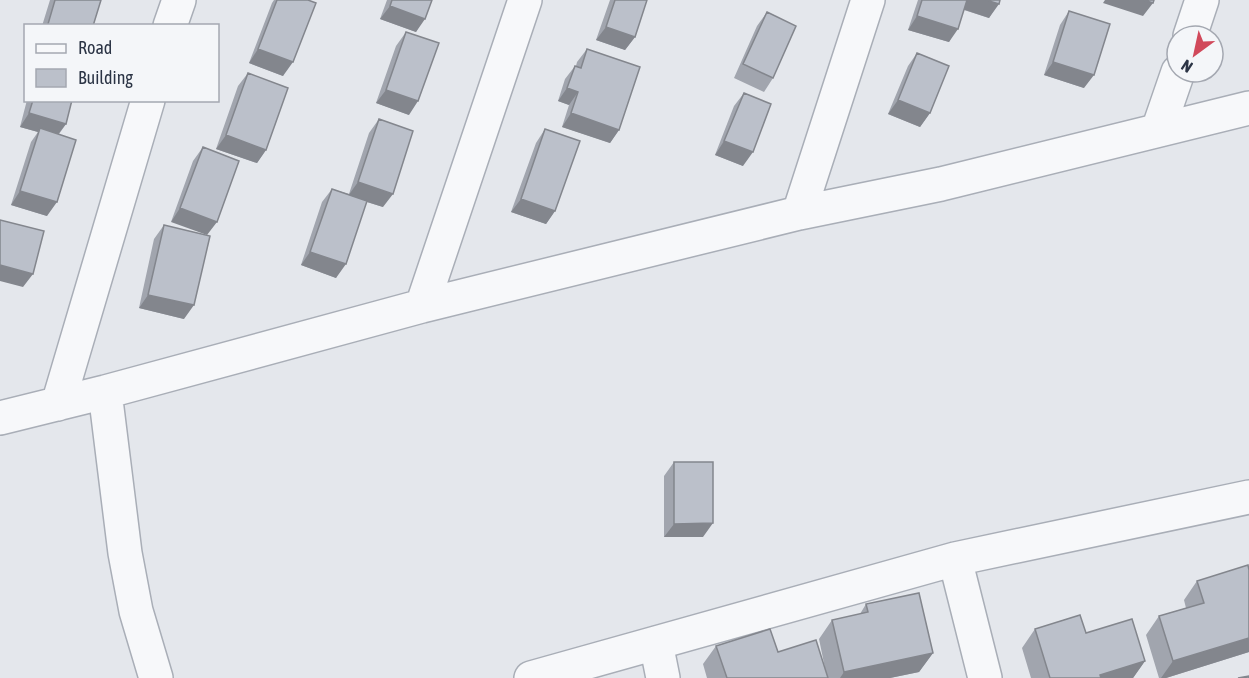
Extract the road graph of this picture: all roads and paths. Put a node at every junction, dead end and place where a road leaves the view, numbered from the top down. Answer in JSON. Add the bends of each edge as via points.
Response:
{"nodes":[{"id":1,"x":179,"y":0,"type":"edge"},
{"id":2,"x":525,"y":0,"type":"edge"},
{"id":3,"x":868,"y":0,"type":"edge"},
{"id":4,"x":1202,"y":0,"type":"edge"},
{"id":5,"x":171,"y":24,"type":"edge"},
{"id":6,"x":1194,"y":24,"type":"edge"},
{"id":7,"x":1174,"y":84,"type":"edge"},
{"id":8,"x":147,"y":102,"type":"edge"},
{"id":9,"x":1249,"y":108,"type":"edge"},
{"id":10,"x":1158,"y":130,"type":"junction"},
{"id":11,"x":799,"y":213,"type":"junction"},
{"id":12,"x":422,"y":306,"type":"junction"},
{"id":13,"x":105,"y":392,"type":"junction"},
{"id":14,"x":58,"y":404,"type":"junction"},
{"id":15,"x":0,"y":418,"type":"edge"},
{"id":16,"x":1249,"y":497,"type":"edge"},
{"id":17,"x":955,"y":559,"type":"junction"},
{"id":18,"x":656,"y":643,"type":"junction"},
{"id":19,"x":156,"y":678,"type":"edge"},
{"id":20,"x":531,"y":678,"type":"edge"},
{"id":21,"x":663,"y":678,"type":"edge"},
{"id":22,"x":986,"y":678,"type":"edge"}],
"edges":[{"from":1,"to":5,"type":"street"},
{"from":2,"to":12,"type":"street"},
{"from":3,"to":11,"type":"street"},
{"from":4,"to":6,"type":"street"},
{"from":7,"to":10,"type":"street"},
{"from":8,"to":14,"type":"street"},
{"from":9,"to":10,"type":"street"},
{"from":10,"to":11,"type":"street","via":[[941,184]]},
{"from":11,"to":12,"type":"street"},
{"from":12,"to":13,"type":"street"},
{"from":13,"to":14,"type":"street"},
{"from":13,"to":19,"type":"street","via":[[125,553],[136,610]]},
{"from":14,"to":15,"type":"street"},
{"from":16,"to":17,"type":"street"},
{"from":17,"to":18,"type":"street"},
{"from":17,"to":22,"type":"street"},
{"from":18,"to":20,"type":"street"},
{"from":18,"to":21,"type":"street"}]}
